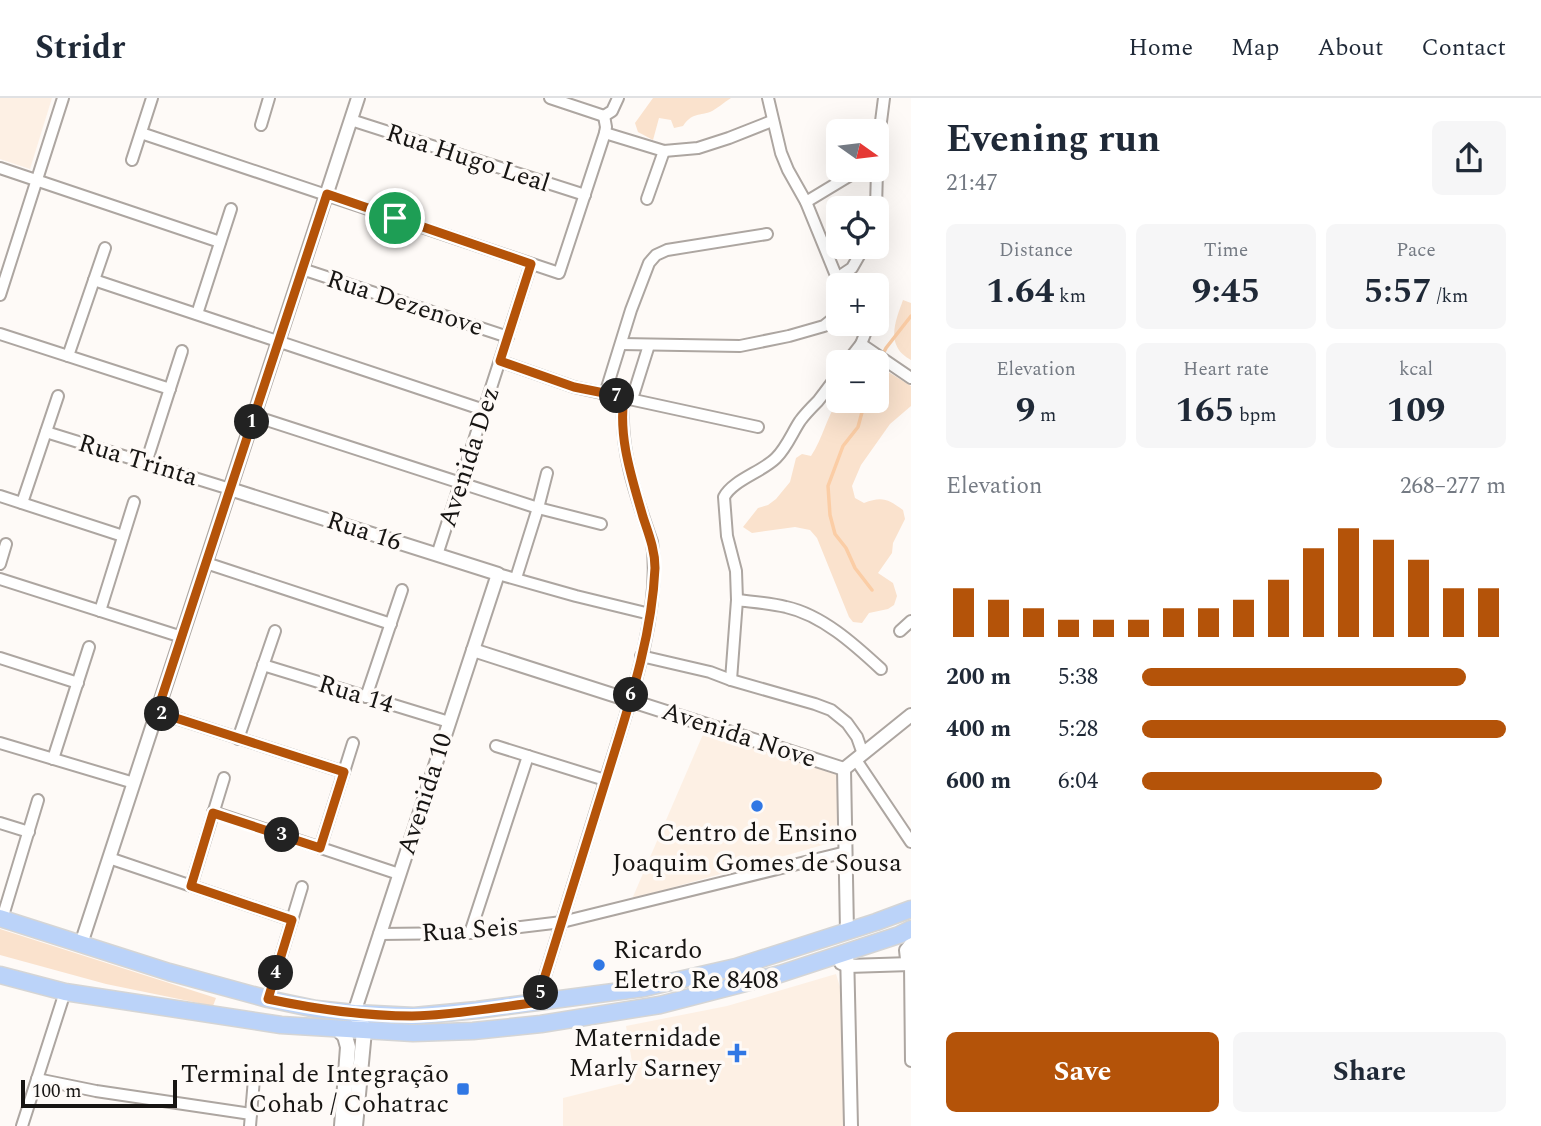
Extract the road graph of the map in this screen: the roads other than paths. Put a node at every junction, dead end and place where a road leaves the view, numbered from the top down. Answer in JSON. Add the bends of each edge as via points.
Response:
{"nodes":[{"id":1,"x":64,"y":98,"type":"edge"},
{"id":2,"x":152,"y":98,"type":"edge"},
{"id":3,"x":269,"y":98,"type":"edge"},
{"id":4,"x":358,"y":98,"type":"edge"},
{"id":5,"x":550,"y":98,"type":"edge"},
{"id":6,"x":618,"y":98,"type":"edge"},
{"id":7,"x":768,"y":98,"type":"edge"},
{"id":8,"x":884,"y":98,"type":"edge"},
{"id":9,"x":604,"y":116,"type":"junction"},
{"id":10,"x":881,"y":119,"type":"edge"},
{"id":11,"x":351,"y":120,"type":"junction"},
{"id":12,"x":772,"y":121,"type":"junction"},
{"id":13,"x":261,"y":125,"type":"dead end"},
{"id":14,"x":141,"y":133,"type":"junction"},
{"id":15,"x":605,"y":133,"type":"junction"},
{"id":16,"x":664,"y":151,"type":"junction"},
{"id":17,"x":132,"y":160,"type":"dead end"},
{"id":18,"x":0,"y":168,"type":"edge"},
{"id":19,"x":37,"y":181,"type":"junction"},
{"id":20,"x":839,"y":182,"type":"edge"},
{"id":21,"x":327,"y":194,"type":"junction"},
{"id":22,"x":584,"y":195,"type":"junction"},
{"id":23,"x":647,"y":199,"type":"dead end"},
{"id":24,"x":806,"y":202,"type":"junction"},
{"id":25,"x":231,"y":209,"type":"dead end"},
{"id":26,"x":767,"y":233,"type":"dead end"},
{"id":27,"x":220,"y":242,"type":"junction"},
{"id":28,"x":105,"y":248,"type":"dead end"},
{"id":29,"x":0,"y":252,"type":"edge"},
{"id":30,"x":13,"y":256,"type":"junction"},
{"id":31,"x":857,"y":259,"type":"edge"},
{"id":32,"x":531,"y":264,"type":"junction"},
{"id":33,"x":302,"y":269,"type":"junction"},
{"id":34,"x":835,"y":273,"type":"edge"},
{"id":35,"x":845,"y":273,"type":"edge"},
{"id":36,"x":94,"y":280,"type":"junction"},
{"id":37,"x":0,"y":295,"type":"edge"},
{"id":38,"x":197,"y":314,"type":"junction"},
{"id":39,"x":826,"y":325,"type":"edge"},
{"id":40,"x":0,"y":334,"type":"edge"},
{"id":41,"x":864,"y":336,"type":"edge"},
{"id":42,"x":508,"y":337,"type":"junction"},
{"id":43,"x":279,"y":341,"type":"junction"},
{"id":44,"x":621,"y":344,"type":"junction"},
{"id":45,"x":861,"y":344,"type":"junction"},
{"id":46,"x":649,"y":345,"type":"junction"},
{"id":47,"x":856,"y":350,"type":"edge"},
{"id":48,"x":182,"y":351,"type":"dead end"},
{"id":49,"x":68,"y":356,"type":"junction"},
{"id":50,"x":500,"y":361,"type":"junction"},
{"id":51,"x":911,"y":378,"type":"edge"},
{"id":52,"x":170,"y":389,"type":"junction"},
{"id":53,"x":826,"y":390,"type":"edge"},
{"id":54,"x":605,"y":394,"type":"junction"},
{"id":55,"x":58,"y":396,"type":"dead end"},
{"id":56,"x":628,"y":398,"type":"junction"},
{"id":57,"x":484,"y":410,"type":"junction"},
{"id":58,"x":254,"y":416,"type":"junction"},
{"id":59,"x":758,"y":427,"type":"dead end"},
{"id":60,"x":46,"y":432,"type":"junction"},
{"id":61,"x":146,"y":463,"type":"junction"},
{"id":62,"x":547,"y":473,"type":"dead end"},
{"id":63,"x":461,"y":483,"type":"junction"},
{"id":64,"x":230,"y":489,"type":"junction"},
{"id":65,"x":0,"y":496,"type":"edge"},
{"id":66,"x":134,"y":502,"type":"dead end"},
{"id":67,"x":22,"y":503,"type":"junction"},
{"id":68,"x":538,"y":508,"type":"junction"},
{"id":69,"x":601,"y":524,"type":"dead end"},
{"id":70,"x":123,"y":536,"type":"junction"},
{"id":71,"x":6,"y":544,"type":"dead end"},
{"id":72,"x":437,"y":555,"type":"junction"},
{"id":73,"x":206,"y":563,"type":"junction"},
{"id":74,"x":0,"y":564,"type":"edge"},
{"id":75,"x":498,"y":574,"type":"junction"},
{"id":76,"x":516,"y":578,"type":"junction"},
{"id":77,"x":0,"y":579,"type":"edge"},
{"id":78,"x":402,"y":590,"type":"dead end"},
{"id":79,"x":737,"y":600,"type":"junction"},
{"id":80,"x":100,"y":611,"type":"junction"},
{"id":81,"x":650,"y":614,"type":"junction"},
{"id":82,"x":911,"y":621,"type":"edge"},
{"id":83,"x":391,"y":624,"type":"junction"},
{"id":84,"x":275,"y":631,"type":"dead end"},
{"id":85,"x":900,"y":631,"type":"dead end"},
{"id":86,"x":182,"y":637,"type":"junction"},
{"id":87,"x":89,"y":647,"type":"dead end"},
{"id":88,"x":473,"y":650,"type":"junction"},
{"id":89,"x":641,"y":656,"type":"junction"},
{"id":90,"x":0,"y":658,"type":"edge"},
{"id":91,"x":263,"y":666,"type":"junction"},
{"id":92,"x":881,"y":669,"type":"dead end"},
{"id":93,"x":731,"y":680,"type":"junction"},
{"id":94,"x":78,"y":683,"type":"junction"},
{"id":95,"x":366,"y":697,"type":"junction"},
{"id":96,"x":630,"y":700,"type":"junction"},
{"id":97,"x":157,"y":712,"type":"junction"},
{"id":98,"x":911,"y":715,"type":"edge"},
{"id":99,"x":449,"y":722,"type":"junction"},
{"id":100,"x":238,"y":739,"type":"junction"},
{"id":101,"x":0,"y":743,"type":"edge"},
{"id":102,"x":354,"y":743,"type":"dead end"},
{"id":103,"x":496,"y":746,"type":"dead end"},
{"id":104,"x":527,"y":756,"type":"junction"},
{"id":105,"x":859,"y":757,"type":"junction"},
{"id":106,"x":53,"y":759,"type":"junction"},
{"id":107,"x":844,"y":769,"type":"junction"},
{"id":108,"x":344,"y":772,"type":"junction"},
{"id":109,"x":224,"y":778,"type":"dead end"},
{"id":110,"x":605,"y":780,"type":"junction"},
{"id":111,"x":134,"y":783,"type":"junction"},
{"id":112,"x":38,"y":800,"type":"dead end"},
{"id":113,"x":213,"y":813,"type":"junction"},
{"id":114,"x":0,"y":823,"type":"edge"},
{"id":115,"x":29,"y":832,"type":"junction"},
{"id":116,"x":911,"y":842,"type":"edge"},
{"id":117,"x":320,"y":848,"type":"junction"},
{"id":118,"x":846,"y":852,"type":"junction"},
{"id":119,"x":109,"y":858,"type":"junction"},
{"id":120,"x":399,"y":874,"type":"junction"},
{"id":121,"x":191,"y":886,"type":"junction"},
{"id":122,"x":302,"y":887,"type":"dead end"},
{"id":123,"x":911,"y":909,"type":"edge"},
{"id":124,"x":292,"y":920,"type":"junction"},
{"id":125,"x":1,"y":921,"type":"edge"},
{"id":126,"x":562,"y":922,"type":"junction"},
{"id":127,"x":911,"y":929,"type":"edge"},
{"id":128,"x":847,"y":932,"type":"junction"},
{"id":129,"x":470,"y":933,"type":"junction"},
{"id":130,"x":379,"y":934,"type":"junction"},
{"id":131,"x":81,"y":944,"type":"junction"},
{"id":132,"x":911,"y":944,"type":"edge"},
{"id":133,"x":847,"y":959,"type":"junction"},
{"id":134,"x":911,"y":964,"type":"edge"},
{"id":135,"x":0,"y":969,"type":"edge"},
{"id":136,"x":0,"y":975,"type":"edge"},
{"id":137,"x":65,"y":992,"type":"junction"},
{"id":138,"x":268,"y":999,"type":"junction"},
{"id":139,"x":540,"y":1002,"type":"junction"},
{"id":140,"x":354,"y":1013,"type":"junction"},
{"id":141,"x":339,"y":1030,"type":"junction"},
{"id":142,"x":364,"y":1031,"type":"junction"},
{"id":143,"x":911,"y":1061,"type":"edge"},
{"id":144,"x":37,"y":1079,"type":"junction"},
{"id":145,"x":254,"y":1079,"type":"dead end"},
{"id":146,"x":251,"y":1114,"type":"junction"},
{"id":147,"x":22,"y":1126,"type":"edge"},
{"id":148,"x":250,"y":1126,"type":"edge"},
{"id":149,"x":342,"y":1126,"type":"edge"},
{"id":150,"x":355,"y":1126,"type":"edge"},
{"id":151,"x":852,"y":1126,"type":"edge"}],
"edges":[{"from":1,"to":19,"type":"street"},
{"from":2,"to":14,"type":"street"},
{"from":3,"to":13,"type":"street"},
{"from":4,"to":11,"type":"street"},
{"from":5,"to":9,"type":"street"},
{"from":6,"to":9,"type":"street"},
{"from":7,"to":12,"type":"street"},
{"from":8,"to":10,"type":"street"},
{"from":9,"to":15,"type":"street"},
{"from":11,"to":21,"type":"street"},
{"from":11,"to":22,"type":"street","name":"Rua Hugo Leal"},
{"from":12,"to":16,"type":"street","via":[[698,148]]},
{"from":12,"to":24,"type":"street","via":[[788,170]]},
{"from":14,"to":17,"type":"street"},
{"from":14,"to":21,"type":"street"},
{"from":15,"to":16,"type":"street"},
{"from":15,"to":22,"type":"street"},
{"from":16,"to":23,"type":"street"},
{"from":18,"to":19,"type":"street"},
{"from":19,"to":27,"type":"street"},
{"from":19,"to":30,"type":"street"},
{"from":20,"to":24,"type":"street"},
{"from":21,"to":32,"type":"street"},
{"from":21,"to":33,"type":"street"},
{"from":22,"to":32,"type":"street","via":[[559,273]]},
{"from":24,"to":34,"type":"street"},
{"from":25,"to":27,"type":"street"},
{"from":26,"to":44,"type":"street","via":[[656,255],[649,263]]},
{"from":27,"to":38,"type":"street"},
{"from":28,"to":36,"type":"street"},
{"from":29,"to":30,"type":"street"},
{"from":30,"to":37,"type":"street"},
{"from":31,"to":35,"type":"street"},
{"from":32,"to":42,"type":"street","name":"Avenida Dez"},
{"from":33,"to":42,"type":"street","name":"Rua Dezenove"},
{"from":33,"to":43,"type":"street"},
{"from":36,"to":38,"type":"street"},
{"from":36,"to":49,"type":"street"},
{"from":38,"to":43,"type":"street"},
{"from":39,"to":46,"type":"street","via":[[740,345]]},
{"from":40,"to":49,"type":"street"},
{"from":41,"to":45,"type":"street"},
{"from":42,"to":50,"type":"street","name":"Avenida Dez"},
{"from":43,"to":57,"type":"street"},
{"from":43,"to":58,"type":"street"},
{"from":44,"to":46,"type":"street"},
{"from":44,"to":54,"type":"street"},
{"from":45,"to":47,"type":"street"},
{"from":45,"to":51,"type":"street"},
{"from":46,"to":56,"type":"street"},
{"from":48,"to":52,"type":"street"},
{"from":49,"to":52,"type":"street"},
{"from":50,"to":54,"type":"street"},
{"from":50,"to":57,"type":"street","name":"Avenida Dez"},
{"from":52,"to":61,"type":"street"},
{"from":53,"to":79,"type":"street","via":[[777,457],[726,492]]},
{"from":54,"to":56,"type":"street"},
{"from":55,"to":60,"type":"street"},
{"from":56,"to":59,"type":"street"},
{"from":56,"to":81,"type":"street","via":[[622,431],[654,554]]},
{"from":57,"to":63,"type":"street","name":"Avenida Dez"},
{"from":58,"to":63,"type":"street"},
{"from":58,"to":64,"type":"street"},
{"from":60,"to":61,"type":"street","name":"Rua Trinta"},
{"from":60,"to":67,"type":"street"},
{"from":61,"to":64,"type":"street","name":"Rua Trinta"},
{"from":62,"to":68,"type":"street"},
{"from":63,"to":68,"type":"street"},
{"from":63,"to":72,"type":"street","name":"Avenida Dez"},
{"from":64,"to":72,"type":"street","name":"Rua 16"},
{"from":64,"to":73,"type":"street"},
{"from":65,"to":67,"type":"street"},
{"from":66,"to":70,"type":"street"},
{"from":67,"to":70,"type":"street"},
{"from":68,"to":69,"type":"street"},
{"from":68,"to":76,"type":"street"},
{"from":70,"to":80,"type":"street"},
{"from":71,"to":74,"type":"street"},
{"from":72,"to":75,"type":"street","name":"Rua 16"},
{"from":73,"to":83,"type":"street"},
{"from":73,"to":86,"type":"street"},
{"from":75,"to":76,"type":"street"},
{"from":75,"to":88,"type":"street","name":"Avenida 10"},
{"from":76,"to":81,"type":"street"},
{"from":77,"to":80,"type":"street"},
{"from":78,"to":83,"type":"street"},
{"from":79,"to":92,"type":"street","via":[[787,607],[816,618]]},
{"from":79,"to":93,"type":"street"},
{"from":80,"to":86,"type":"street"},
{"from":81,"to":89,"type":"street"},
{"from":82,"to":85,"type":"street"},
{"from":83,"to":95,"type":"street"},
{"from":84,"to":91,"type":"street"},
{"from":86,"to":97,"type":"street"},
{"from":87,"to":94,"type":"street"},
{"from":88,"to":96,"type":"street","name":"Avenida Nove"},
{"from":88,"to":99,"type":"street","name":"Avenida 10"},
{"from":89,"to":93,"type":"street"},
{"from":89,"to":96,"type":"street"},
{"from":90,"to":94,"type":"street"},
{"from":91,"to":95,"type":"street","name":"Rua 14"},
{"from":91,"to":100,"type":"street"},
{"from":93,"to":105,"type":"street","via":[[831,710],[857,737]]},
{"from":94,"to":106,"type":"street"},
{"from":95,"to":99,"type":"street","name":"Rua 14"},
{"from":96,"to":107,"type":"street","name":"Avenida Nove"},
{"from":96,"to":110,"type":"street"},
{"from":97,"to":100,"type":"street"},
{"from":97,"to":111,"type":"street"},
{"from":98,"to":105,"type":"street"},
{"from":99,"to":120,"type":"street","name":"Avenida 10"},
{"from":100,"to":108,"type":"street"},
{"from":101,"to":106,"type":"street"},
{"from":102,"to":108,"type":"street"},
{"from":103,"to":104,"type":"street"},
{"from":104,"to":110,"type":"street"},
{"from":104,"to":129,"type":"street"},
{"from":105,"to":107,"type":"street"},
{"from":105,"to":116,"type":"street"},
{"from":106,"to":111,"type":"street"},
{"from":107,"to":118,"type":"street"},
{"from":108,"to":117,"type":"street"},
{"from":109,"to":113,"type":"street"},
{"from":110,"to":126,"type":"street"},
{"from":111,"to":119,"type":"street"},
{"from":112,"to":115,"type":"street"},
{"from":113,"to":117,"type":"street"},
{"from":113,"to":121,"type":"street"},
{"from":114,"to":115,"type":"street"},
{"from":115,"to":125,"type":"street"},
{"from":117,"to":120,"type":"street"},
{"from":118,"to":126,"type":"street","name":"Rua Seis"},
{"from":118,"to":128,"type":"street"},
{"from":119,"to":121,"type":"street"},
{"from":119,"to":131,"type":"street"},
{"from":120,"to":130,"type":"street","name":"Avenida 10"},
{"from":121,"to":124,"type":"street"},
{"from":122,"to":124,"type":"street"},
{"from":123,"to":128,"type":"main road"},
{"from":124,"to":138,"type":"street"},
{"from":125,"to":131,"type":"main road"},
{"from":126,"to":129,"type":"street","name":"Rua Seis"},
{"from":126,"to":139,"type":"street"},
{"from":127,"to":133,"type":"main road"},
{"from":128,"to":139,"type":"main road","via":[[736,967],[644,988]]},
{"from":129,"to":130,"type":"street","name":"Rua Seis"},
{"from":130,"to":140,"type":"street","name":"Avenida 10"},
{"from":131,"to":138,"type":"main road"},
{"from":132,"to":134,"type":"street","via":[[906,950]]},
{"from":133,"to":134,"type":"street"},
{"from":133,"to":142,"type":"main road","via":[[828,958],[660,1005],[550,1023],[473,1031]]},
{"from":133,"to":151,"type":"street"},
{"from":134,"to":143,"type":"street"},
{"from":135,"to":137,"type":"main road"},
{"from":136,"to":137,"type":"main road"},
{"from":137,"to":141,"type":"main road"},
{"from":137,"to":144,"type":"street"},
{"from":138,"to":140,"type":"main road"},
{"from":139,"to":140,"type":"main road","via":[[442,1014]]},
{"from":140,"to":142,"type":"main road"},
{"from":141,"to":142,"type":"main road"},
{"from":141,"to":149,"type":"main road","via":[[348,1047]]},
{"from":142,"to":150,"type":"main road"},
{"from":144,"to":146,"type":"street"},
{"from":144,"to":147,"type":"street"},
{"from":145,"to":146,"type":"street"},
{"from":146,"to":148,"type":"street"}]}
